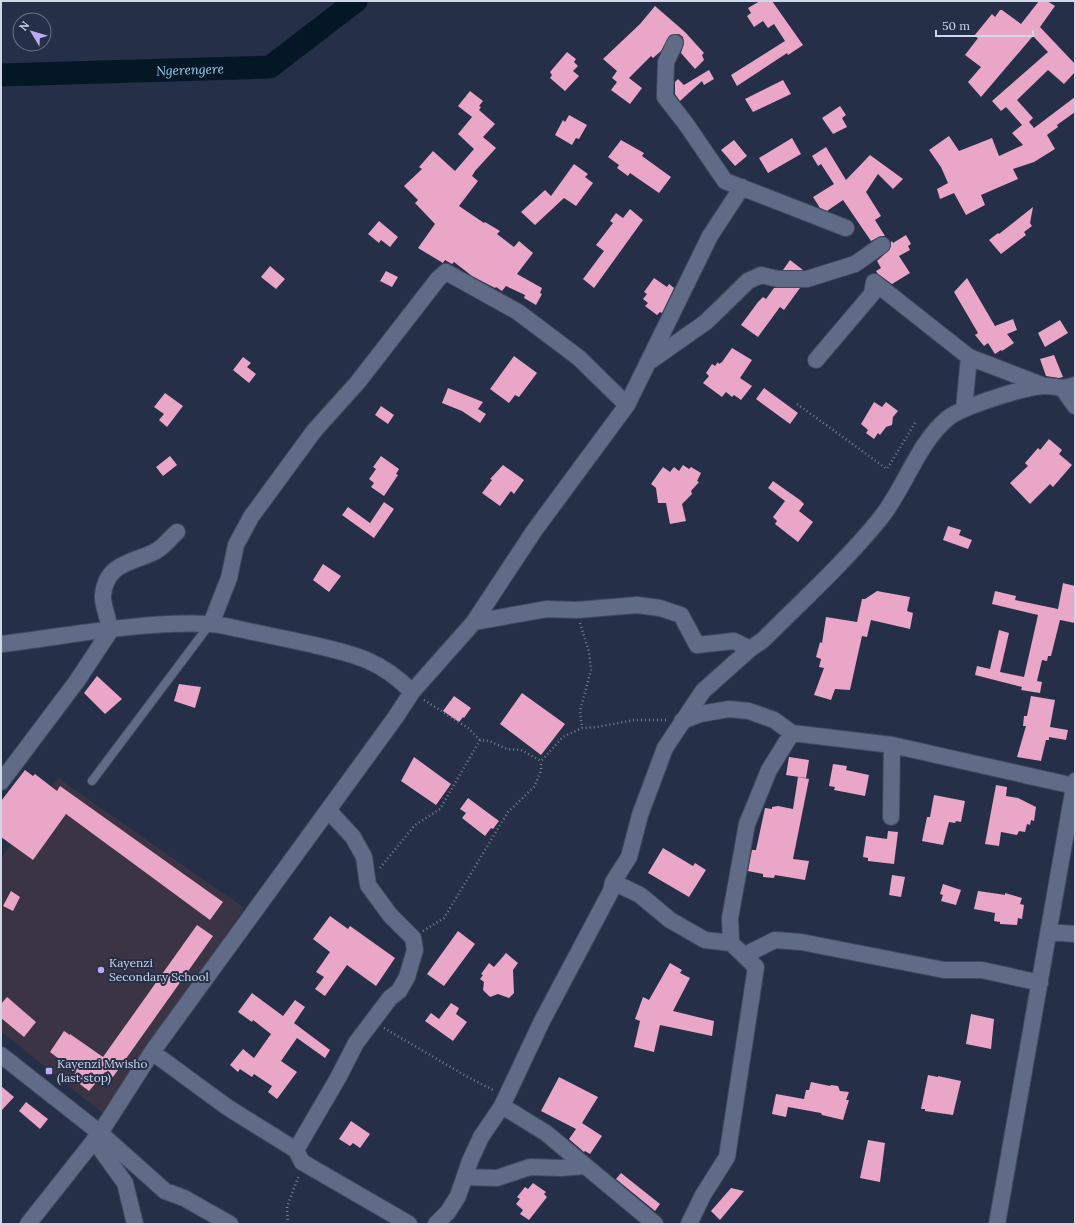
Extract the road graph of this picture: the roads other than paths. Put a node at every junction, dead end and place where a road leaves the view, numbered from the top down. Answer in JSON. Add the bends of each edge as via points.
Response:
{"nodes":[{"id":1,"x":675,"y":43,"type":"dead end"},
{"id":2,"x":742,"y":187,"type":"junction"},
{"id":3,"x":846,"y":228,"type":"dead end"},
{"id":4,"x":882,"y":245,"type":"dead end"},
{"id":5,"x":969,"y":357,"type":"junction"},
{"id":6,"x":816,"y":360,"type":"dead end"},
{"id":7,"x":647,"y":363,"type":"junction"},
{"id":8,"x":1044,"y":386,"type":"junction"},
{"id":9,"x":1069,"y":387,"type":"edge"},
{"id":10,"x":627,"y":405,"type":"junction"},
{"id":11,"x":1075,"y":406,"type":"edge"},
{"id":12,"x":964,"y":410,"type":"junction"},
{"id":13,"x":177,"y":532,"type":"dead end"},
{"id":14,"x":474,"y":622,"type":"junction"},
{"id":15,"x":211,"y":624,"type":"junction"},
{"id":16,"x":112,"y":628,"type":"junction"},
{"id":17,"x":1,"y":644,"type":"edge"},
{"id":18,"x":750,"y":649,"type":"junction"},
{"id":19,"x":412,"y":692,"type":"junction"},
{"id":20,"x":682,"y":721,"type":"junction"},
{"id":21,"x":792,"y":732,"type":"junction"},
{"id":22,"x":892,"y":745,"type":"junction"},
{"id":23,"x":92,"y":781,"type":"dead end"},
{"id":24,"x":1,"y":782,"type":"edge"},
{"id":25,"x":1075,"y":784,"type":"edge"},
{"id":26,"x":328,"y":810,"type":"junction"},
{"id":27,"x":891,"y":817,"type":"dead end"},
{"id":28,"x":613,"y":882,"type":"junction"},
{"id":29,"x":1049,"y":932,"type":"junction"},
{"id":30,"x":1075,"y":934,"type":"edge"},
{"id":31,"x":731,"y":943,"type":"junction"},
{"id":32,"x":745,"y":955,"type":"junction"},
{"id":33,"x":1040,"y":983,"type":"junction"},
{"id":34,"x":152,"y":1052,"type":"junction"},
{"id":35,"x":1,"y":1055,"type":"edge"},
{"id":36,"x":504,"y":1102,"type":"junction"},
{"id":37,"x":97,"y":1136,"type":"junction"},
{"id":38,"x":299,"y":1156,"type":"junction"},
{"id":39,"x":585,"y":1166,"type":"junction"},
{"id":40,"x":465,"y":1177,"type":"junction"},
{"id":41,"x":28,"y":1224,"type":"edge"},
{"id":42,"x":135,"y":1224,"type":"edge"},
{"id":43,"x":230,"y":1224,"type":"edge"},
{"id":44,"x":409,"y":1224,"type":"edge"},
{"id":45,"x":436,"y":1224,"type":"edge"},
{"id":46,"x":655,"y":1224,"type":"edge"},
{"id":47,"x":689,"y":1224,"type":"edge"},
{"id":48,"x":997,"y":1224,"type":"edge"}],
"edges":[{"from":1,"to":2,"type":"street","via":[[666,62],[665,97],[725,181]]},
{"from":2,"to":3,"type":"street"},
{"from":2,"to":7,"type":"street","via":[[710,236]]},
{"from":4,"to":7,"type":"street","via":[[855,264],[806,279],[778,279],[761,275],[748,281],[706,322]]},
{"from":5,"to":6,"type":"street","via":[[874,282],[872,294]]},
{"from":5,"to":8,"type":"street"},
{"from":5,"to":12,"type":"street"},
{"from":7,"to":10,"type":"street"},
{"from":8,"to":9,"type":"street"},
{"from":8,"to":12,"type":"street","via":[[1028,388]]},
{"from":9,"to":11,"type":"street"},
{"from":10,"to":14,"type":"street","via":[[534,530]]},
{"from":10,"to":15,"type":"street","via":[[579,358],[518,312],[446,272],[358,382],[314,431],[251,517],[236,545],[229,578]]},
{"from":12,"to":18,"type":"street","via":[[949,418],[925,445],[880,519],[763,640]]},
{"from":13,"to":16,"type":"street","via":[[157,550],[113,571],[103,597],[109,628]]},
{"from":14,"to":18,"type":"street","via":[[547,609],[577,610],[637,605],[660,608],[681,616],[697,645],[734,641]]},
{"from":14,"to":19,"type":"street"},
{"from":15,"to":16,"type":"street"},
{"from":15,"to":19,"type":"street","via":[[351,654],[375,662],[402,681]]},
{"from":15,"to":23,"type":"lane"},
{"from":16,"to":17,"type":"street"},
{"from":16,"to":24,"type":"street","via":[[77,681]]},
{"from":18,"to":20,"type":"street","via":[[703,691]]},
{"from":19,"to":26,"type":"street"},
{"from":20,"to":21,"type":"street","via":[[700,714],[729,709],[749,711],[774,720]]},
{"from":20,"to":28,"type":"street","via":[[665,748],[640,815],[629,857]]},
{"from":21,"to":22,"type":"street"},
{"from":21,"to":31,"type":"street","via":[[769,770],[747,824],[730,918]]},
{"from":22,"to":25,"type":"street"},
{"from":22,"to":27,"type":"street"},
{"from":25,"to":29,"type":"street"},
{"from":26,"to":34,"type":"street"},
{"from":26,"to":38,"type":"street","via":[[353,837],[364,857],[368,885],[390,916],[413,938],[414,950],[407,977],[399,991],[390,998],[356,1043]]},
{"from":28,"to":31,"type":"street","via":[[640,895],[670,920],[705,940]]},
{"from":28,"to":36,"type":"street","via":[[611,891],[542,1021]]},
{"from":29,"to":30,"type":"street"},
{"from":29,"to":33,"type":"street"},
{"from":31,"to":32,"type":"street"},
{"from":32,"to":33,"type":"street","via":[[775,940],[801,942],[944,970],[982,970]]},
{"from":32,"to":47,"type":"street","via":[[756,967],[727,1157],[703,1195]]},
{"from":33,"to":48,"type":"street"},
{"from":34,"to":37,"type":"street"},
{"from":34,"to":38,"type":"street"},
{"from":35,"to":37,"type":"street"},
{"from":36,"to":39,"type":"street"},
{"from":36,"to":40,"type":"street","via":[[481,1137]]},
{"from":37,"to":41,"type":"street"},
{"from":37,"to":42,"type":"street","via":[[125,1183]]},
{"from":37,"to":43,"type":"street","via":[[165,1191],[184,1198]]},
{"from":38,"to":44,"type":"street"},
{"from":39,"to":40,"type":"street","via":[[530,1167],[497,1178]]},
{"from":39,"to":46,"type":"street"},
{"from":40,"to":45,"type":"street","via":[[448,1212]]}]}
